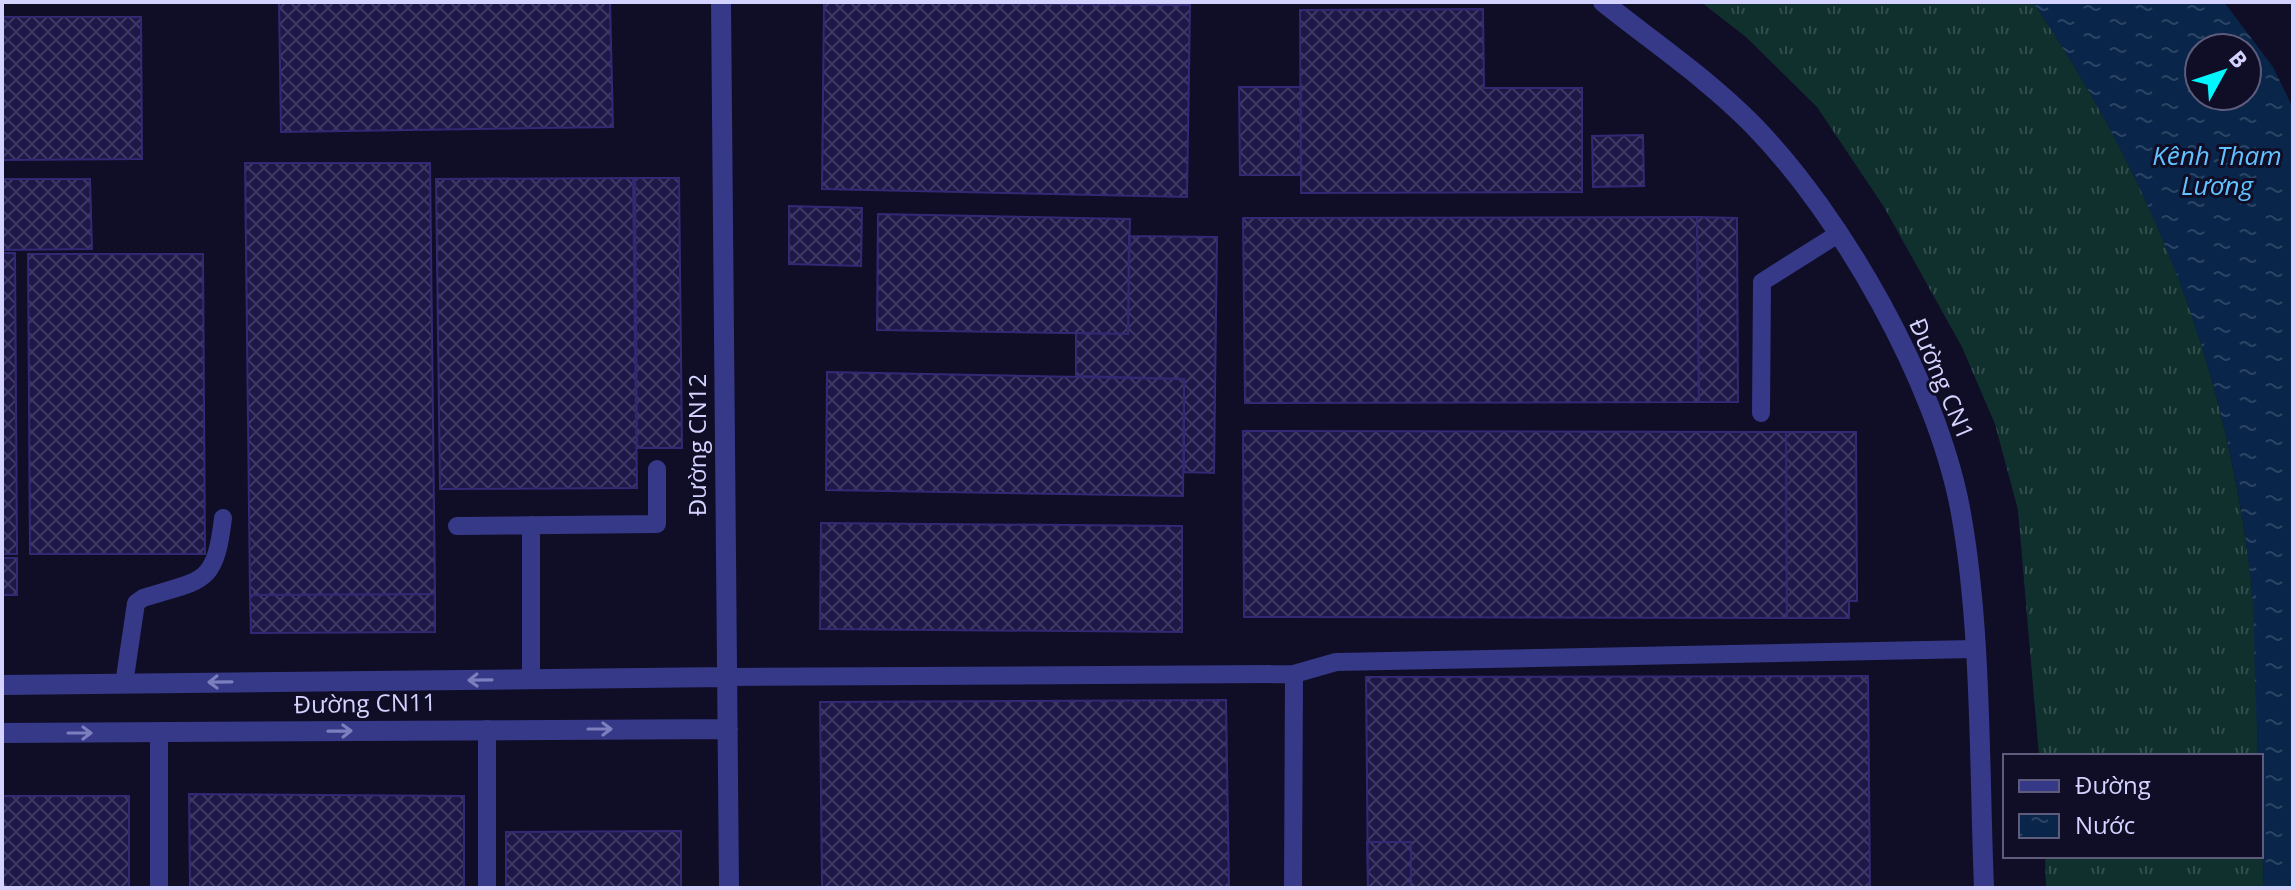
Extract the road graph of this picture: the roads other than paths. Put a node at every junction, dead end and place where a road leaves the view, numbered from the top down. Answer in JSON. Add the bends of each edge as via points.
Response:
{"nodes":[{"id":1,"x":721,"y":2,"type":"edge"},
{"id":2,"x":1603,"y":2,"type":"edge"},
{"id":3,"x":1838,"y":234,"type":"junction"},
{"id":4,"x":1761,"y":413,"type":"dead end"},
{"id":5,"x":657,"y":469,"type":"dead end"},
{"id":6,"x":223,"y":518,"type":"dead end"},
{"id":7,"x":531,"y":525,"type":"junction"},
{"id":8,"x":457,"y":526,"type":"dead end"},
{"id":9,"x":1974,"y":649,"type":"junction"},
{"id":10,"x":1294,"y":674,"type":"junction"},
{"id":11,"x":726,"y":677,"type":"junction"},
{"id":12,"x":531,"y":679,"type":"junction"},
{"id":13,"x":124,"y":684,"type":"junction"},
{"id":14,"x":2,"y":685,"type":"edge"},
{"id":15,"x":487,"y":729,"type":"junction"},
{"id":16,"x":728,"y":729,"type":"junction"},
{"id":17,"x":2,"y":733,"type":"edge"},
{"id":18,"x":159,"y":733,"type":"junction"},
{"id":19,"x":159,"y":888,"type":"edge"},
{"id":20,"x":487,"y":888,"type":"edge"},
{"id":21,"x":729,"y":888,"type":"edge"},
{"id":22,"x":1293,"y":888,"type":"edge"},
{"id":23,"x":1984,"y":888,"type":"edge"}],
"edges":[{"from":1,"to":11,"type":"street","name":"Đường CN12"},
{"from":2,"to":3,"type":"street","name":"Đường CN1","via":[[1751,123],[1797,175]]},
{"from":3,"to":4,"type":"lane","via":[[1762,282]]},
{"from":3,"to":9,"type":"street","name":"Đường CN1","via":[[1900,343],[1950,468],[1966,545]]},
{"from":5,"to":7,"type":"lane","via":[[657,524]]},
{"from":6,"to":13,"type":"lane","via":[[212,570],[198,581],[136,603]]},
{"from":7,"to":8,"type":"lane"},
{"from":7,"to":12,"type":"lane"},
{"from":9,"to":10,"type":"lane","via":[[1336,662]]},
{"from":9,"to":23,"type":"street","name":"Đường CN1"},
{"from":10,"to":11,"type":"lane"},
{"from":10,"to":22,"type":"lane"},
{"from":11,"to":12,"type":"street","name":"Đường CN11"},
{"from":11,"to":16,"type":"street","name":"Đường CN12"},
{"from":12,"to":13,"type":"street","name":"Đường CN11","one_way":true},
{"from":13,"to":14,"type":"street","name":"Đường CN11"},
{"from":15,"to":16,"type":"street","name":"Đường CN11","one_way":true},
{"from":18,"to":15,"type":"street","name":"Đường CN11","one_way":true},
{"from":15,"to":20,"type":"lane"},
{"from":16,"to":21,"type":"street","name":"Đường CN12"},
{"from":17,"to":18,"type":"street","name":"Đường CN11","one_way":true},
{"from":18,"to":19,"type":"lane"}]}
